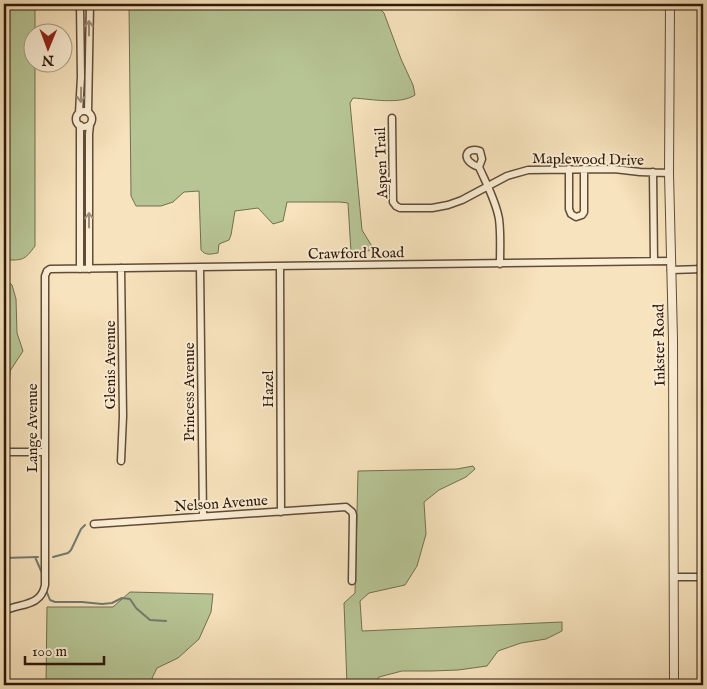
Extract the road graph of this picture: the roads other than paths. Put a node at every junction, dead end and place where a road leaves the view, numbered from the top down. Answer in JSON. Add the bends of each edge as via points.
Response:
{"nodes":[{"id":1,"x":670,"y":4,"type":"edge"},
{"id":2,"x":80,"y":7,"type":"edge"},
{"id":3,"x":89,"y":7,"type":"edge"},
{"id":4,"x":81,"y":59,"type":"junction"},
{"id":5,"x":89,"y":59,"type":"junction"},
{"id":6,"x":88,"y":112,"type":"junction"},
{"id":7,"x":79,"y":113,"type":"junction"},
{"id":8,"x":392,"y":118,"type":"dead end"},
{"id":9,"x":90,"y":125,"type":"junction"},
{"id":10,"x":80,"y":126,"type":"junction"},
{"id":11,"x":479,"y":167,"type":"dead end"},
{"id":12,"x":569,"y":169,"type":"junction"},
{"id":13,"x":584,"y":169,"type":"junction"},
{"id":14,"x":653,"y":172,"type":"junction"},
{"id":15,"x":669,"y":173,"type":"junction"},
{"id":16,"x":488,"y":186,"type":"junction"},
{"id":17,"x":89,"y":194,"type":"junction"},
{"id":18,"x":80,"y":195,"type":"junction"},
{"id":19,"x":396,"y":206,"type":"joint"},
{"id":20,"x":654,"y":261,"type":"junction"},
{"id":21,"x":671,"y":261,"type":"junction"},
{"id":22,"x":500,"y":264,"type":"junction"},
{"id":23,"x":280,"y":266,"type":"junction"},
{"id":24,"x":122,"y":268,"type":"junction"},
{"id":25,"x":200,"y":268,"type":"junction"},
{"id":26,"x":80,"y":269,"type":"junction"},
{"id":27,"x":89,"y":269,"type":"junction"},
{"id":28,"x":703,"y":269,"type":"edge"},
{"id":29,"x":672,"y":270,"type":"junction"},
{"id":30,"x":45,"y":276,"type":"joint"},
{"id":31,"x":4,"y":452,"type":"edge"},
{"id":32,"x":45,"y":452,"type":"junction"},
{"id":33,"x":121,"y":460,"type":"dead end"},
{"id":34,"x":281,"y":512,"type":"junction"},
{"id":35,"x":203,"y":516,"type":"junction"},
{"id":36,"x":94,"y":524,"type":"dead end"},
{"id":37,"x":674,"y":577,"type":"junction"},
{"id":38,"x":703,"y":577,"type":"edge"},
{"id":39,"x":352,"y":581,"type":"dead end"},
{"id":40,"x":4,"y":611,"type":"edge"},
{"id":41,"x":674,"y":685,"type":"edge"}],
"edges":[{"from":1,"to":15,"type":"street","name":"Inkster Road"},
{"from":2,"to":3,"type":"street"},
{"from":2,"to":4,"type":"street"},
{"from":5,"to":3,"type":"street","one_way":true},
{"from":4,"to":5,"type":"street"},
{"from":4,"to":7,"type":"street","one_way":true},
{"from":5,"to":6,"type":"street"},
{"from":6,"to":7,"type":"street"},
{"from":6,"to":9,"type":"street","via":[[92,116]]},
{"from":7,"to":10,"type":"street","via":[[76,118]]},
{"from":8,"to":19,"type":"street","name":"Aspen Trail","via":[[393,202]]},
{"from":9,"to":10,"type":"street"},
{"from":9,"to":17,"type":"street"},
{"from":10,"to":18,"type":"street"},
{"from":11,"to":16,"type":"street"},
{"from":12,"to":13,"type":"street","name":"Maplewood Drive"},
{"from":12,"to":13,"type":"street","via":[[568,209],[576,217],[584,212]]},
{"from":12,"to":16,"type":"street","name":"Maplewood Drive","via":[[521,171]]},
{"from":13,"to":14,"type":"street","name":"Maplewood Drive"},
{"from":14,"to":15,"type":"street","name":"Maplewood Drive"},
{"from":14,"to":20,"type":"street"},
{"from":15,"to":21,"type":"street","name":"Inkster Road"},
{"from":16,"to":19,"type":"street","name":"Maplewood Drive","via":[[441,207],[404,209]]},
{"from":16,"to":22,"type":"street","via":[[499,220]]},
{"from":17,"to":18,"type":"street"},
{"from":27,"to":17,"type":"street","one_way":true},
{"from":18,"to":26,"type":"street"},
{"from":20,"to":21,"type":"street","name":"Crawford Road"},
{"from":20,"to":22,"type":"street","name":"Crawford Road"},
{"from":21,"to":29,"type":"street","name":"Inkster Road"},
{"from":22,"to":23,"type":"street","name":"Crawford Road"},
{"from":23,"to":25,"type":"street","name":"Crawford Road"},
{"from":23,"to":34,"type":"street","name":"Hazel"},
{"from":24,"to":25,"type":"street","name":"Crawford Road"},
{"from":24,"to":27,"type":"street","name":"Crawford Road"},
{"from":24,"to":33,"type":"street","name":"Glenis Avenue"},
{"from":25,"to":35,"type":"street","name":"Princess Avenue"},
{"from":26,"to":27,"type":"street","name":"Crawford Road"},
{"from":26,"to":30,"type":"street","name":"Crawford Road","via":[[52,269]]},
{"from":28,"to":29,"type":"street"},
{"from":29,"to":37,"type":"street","name":"Inkster Road"},
{"from":30,"to":32,"type":"street","name":"Lange Avenue"},
{"from":31,"to":32,"type":"street"},
{"from":32,"to":40,"type":"street","name":"Lange Avenue","via":[[43,593],[36,601]]},
{"from":34,"to":35,"type":"street","name":"Nelson Avenue"},
{"from":34,"to":39,"type":"street","name":"Nelson Avenue","via":[[349,509],[353,516]]},
{"from":35,"to":36,"type":"street","name":"Nelson Avenue"},
{"from":37,"to":38,"type":"street"},
{"from":37,"to":41,"type":"street","name":"Inkster Road"}]}
